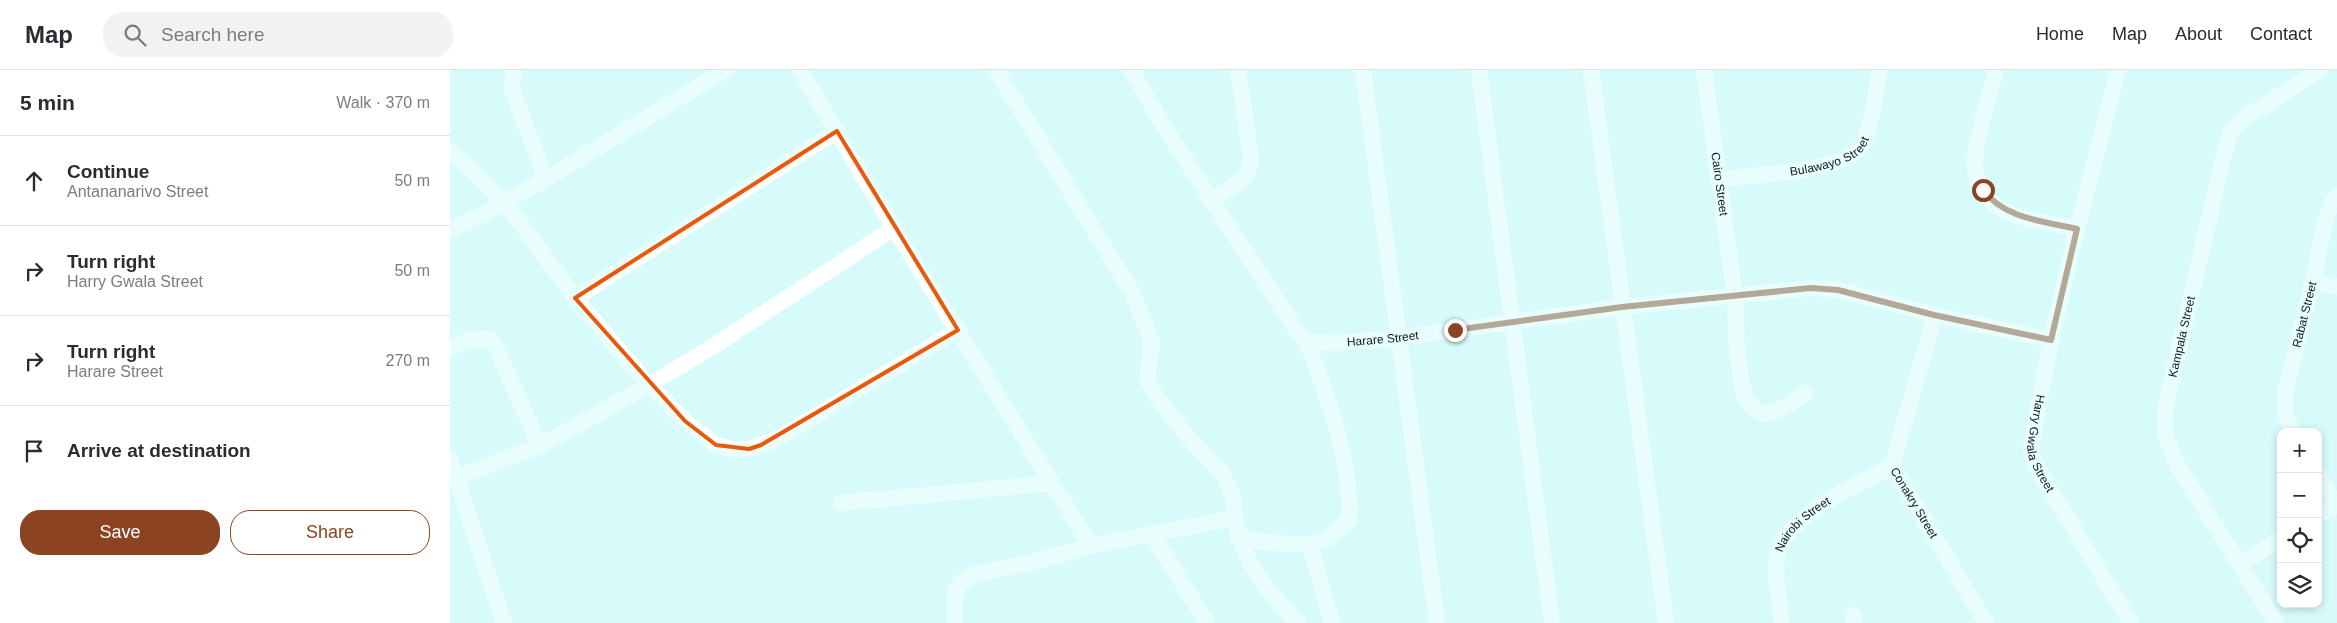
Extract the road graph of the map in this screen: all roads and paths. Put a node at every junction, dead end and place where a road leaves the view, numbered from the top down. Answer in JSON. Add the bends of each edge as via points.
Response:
{"nodes":[{"id":1,"x":515,"y":70,"type":"edge"},
{"id":2,"x":726,"y":70,"type":"edge"},
{"id":3,"x":800,"y":70,"type":"edge"},
{"id":4,"x":996,"y":70,"type":"edge"},
{"id":5,"x":1131,"y":70,"type":"edge"},
{"id":6,"x":1238,"y":70,"type":"edge"},
{"id":7,"x":1363,"y":70,"type":"edge"},
{"id":8,"x":1479,"y":70,"type":"edge"},
{"id":9,"x":1591,"y":70,"type":"edge"},
{"id":10,"x":1704,"y":70,"type":"edge"},
{"id":11,"x":1880,"y":70,"type":"edge"},
{"id":12,"x":1996,"y":70,"type":"edge"},
{"id":13,"x":2118,"y":70,"type":"edge"},
{"id":14,"x":2319,"y":70,"type":"edge"},
{"id":15,"x":837,"y":131,"type":"junction"},
{"id":16,"x":450,"y":150,"type":"edge"},
{"id":17,"x":546,"y":179,"type":"junction"},
{"id":18,"x":1720,"y":179,"type":"junction"},
{"id":19,"x":2337,"y":196,"type":"edge"},
{"id":20,"x":1211,"y":199,"type":"junction"},
{"id":21,"x":505,"y":202,"type":"junction"},
{"id":22,"x":894,"y":228,"type":"junction"},
{"id":23,"x":2077,"y":229,"type":"junction"},
{"id":24,"x":450,"y":230,"type":"edge"},
{"id":25,"x":2313,"y":281,"type":"junction"},
{"id":26,"x":2337,"y":287,"type":"edge"},
{"id":27,"x":1735,"y":297,"type":"junction"},
{"id":28,"x":575,"y":298,"type":"junction"},
{"id":29,"x":1622,"y":307,"type":"junction"},
{"id":30,"x":1934,"y":315,"type":"junction"},
{"id":31,"x":1513,"y":322,"type":"junction"},
{"id":32,"x":958,"y":330,"type":"junction"},
{"id":33,"x":1397,"y":338,"type":"junction"},
{"id":34,"x":2051,"y":340,"type":"junction"},
{"id":35,"x":1308,"y":342,"type":"junction"},
{"id":36,"x":450,"y":348,"type":"edge"},
{"id":37,"x":650,"y":385,"type":"junction"},
{"id":38,"x":1806,"y":393,"type":"dead end"},
{"id":39,"x":2292,"y":428,"type":"edge"},
{"id":40,"x":540,"y":446,"type":"junction"},
{"id":41,"x":450,"y":459,"type":"edge"},
{"id":42,"x":1892,"y":466,"type":"junction"},
{"id":43,"x":453,"y":479,"type":"edge"},
{"id":44,"x":2322,"y":481,"type":"edge"},
{"id":45,"x":1052,"y":483,"type":"junction"},
{"id":46,"x":841,"y":503,"type":"dead end"},
{"id":47,"x":2336,"y":505,"type":"edge"},
{"id":48,"x":2322,"y":514,"type":"edge"},
{"id":49,"x":1235,"y":518,"type":"junction"},
{"id":50,"x":1152,"y":534,"type":"junction"},
{"id":51,"x":1238,"y":537,"type":"junction"},
{"id":52,"x":2277,"y":541,"type":"edge"},
{"id":53,"x":1310,"y":545,"type":"junction"},
{"id":54,"x":1091,"y":546,"type":"junction"},
{"id":55,"x":2240,"y":564,"type":"junction"},
{"id":56,"x":504,"y":623,"type":"edge"},
{"id":57,"x":955,"y":623,"type":"edge"},
{"id":58,"x":1207,"y":623,"type":"edge"},
{"id":59,"x":1298,"y":623,"type":"edge"},
{"id":60,"x":1332,"y":623,"type":"edge"},
{"id":61,"x":1436,"y":623,"type":"edge"},
{"id":62,"x":1552,"y":623,"type":"edge"},
{"id":63,"x":1666,"y":623,"type":"edge"},
{"id":64,"x":1782,"y":623,"type":"edge"},
{"id":65,"x":1986,"y":623,"type":"edge"},
{"id":66,"x":2131,"y":623,"type":"edge"},
{"id":67,"x":2276,"y":623,"type":"edge"}],
"edges":[{"from":1,"to":17,"type":"street","via":[[511,87]]},
{"from":2,"to":17,"type":"street"},
{"from":3,"to":15,"type":"street"},
{"from":4,"to":49,"type":"street","via":[[1133,294],[1152,342],[1147,380],[1182,430],[1222,472],[1233,497]]},
{"from":5,"to":20,"type":"street"},
{"from":6,"to":20,"type":"street","via":[[1250,167],[1239,182]]},
{"from":7,"to":33,"type":"street"},
{"from":8,"to":31,"type":"street"},
{"from":9,"to":29,"type":"street"},
{"from":10,"to":18,"type":"street","name":"Cairo Street"},
{"from":11,"to":18,"type":"street","name":"Bulawayo Street","via":[[1866,134],[1856,154],[1837,163]]},
{"from":12,"to":23,"type":"street","via":[[1975,154],[1974,166],[1980,184],[1990,200],[2001,209]]},
{"from":13,"to":23,"type":"street","name":"Harry Gwala Street"},
{"from":14,"to":55,"type":"street","name":"Kampala Street","via":[[2232,129],[2165,409],[2165,435],[2170,449]]},
{"from":15,"to":22,"type":"street"},
{"from":15,"to":28,"type":"street"},
{"from":16,"to":21,"type":"street"},
{"from":17,"to":21,"type":"street"},
{"from":18,"to":27,"type":"street","name":"Cairo Street"},
{"from":19,"to":25,"type":"street","name":"Rabat Street","via":[[2325,221]]},
{"from":20,"to":35,"type":"street","via":[[1299,334]]},
{"from":21,"to":24,"type":"street"},
{"from":21,"to":28,"type":"street"},
{"from":22,"to":32,"type":"street"},
{"from":22,"to":37,"type":"street"},
{"from":23,"to":34,"type":"street","name":"Harry Gwala Street"},
{"from":25,"to":26,"type":"street"},
{"from":25,"to":39,"type":"street","name":"Rabat Street","via":[[2285,398],[2285,414]]},
{"from":27,"to":29,"type":"street","name":"Harare Street"},
{"from":27,"to":30,"type":"street","name":"Harare Street","via":[[1811,288],[1838,290]]},
{"from":27,"to":38,"type":"street","name":"Cairo Street","via":[[1742,384],[1754,410],[1764,414],[1775,413]]},
{"from":28,"to":37,"type":"street"},
{"from":29,"to":31,"type":"street","name":"Harare Street"},
{"from":29,"to":63,"type":"street"},
{"from":30,"to":34,"type":"street","name":"Harare Street"},
{"from":30,"to":42,"type":"street","name":"Conakry Street"},
{"from":31,"to":33,"type":"street","name":"Harare Street"},
{"from":31,"to":62,"type":"street"},
{"from":32,"to":37,"type":"street","via":[[784,435],[749,449],[723,447],[703,437]]},
{"from":32,"to":45,"type":"street"},
{"from":33,"to":35,"type":"street","name":"Harare Street"},
{"from":33,"to":61,"type":"street"},
{"from":34,"to":66,"type":"street","name":"Harry Gwala Street","via":[[2033,430],[2033,459]]},
{"from":35,"to":53,"type":"street","via":[[1347,462],[1350,496],[1350,518],[1338,532],[1323,542]]},
{"from":36,"to":40,"type":"street","via":[[478,338],[490,339],[494,343]]},
{"from":37,"to":40,"type":"street"},
{"from":40,"to":43,"type":"street"},
{"from":41,"to":43,"type":"street"},
{"from":42,"to":64,"type":"street","name":"Nairobi Street","via":[[1817,508],[1788,534],[1778,553],[1777,563]]},
{"from":42,"to":65,"type":"street","name":"Conakry Street"},
{"from":43,"to":56,"type":"street"},
{"from":44,"to":47,"type":"street"},
{"from":45,"to":46,"type":"street"},
{"from":45,"to":54,"type":"street"},
{"from":47,"to":48,"type":"street"},
{"from":49,"to":50,"type":"street"},
{"from":49,"to":51,"type":"street"},
{"from":50,"to":54,"type":"street"},
{"from":50,"to":58,"type":"street"},
{"from":51,"to":53,"type":"street"},
{"from":51,"to":59,"type":"street","via":[[1257,578]]},
{"from":52,"to":55,"type":"street"},
{"from":53,"to":60,"type":"street"},
{"from":54,"to":57,"type":"street","via":[[967,577],[960,582],[955,593]]},
{"from":55,"to":67,"type":"street","name":"Kampala Street"}]}
